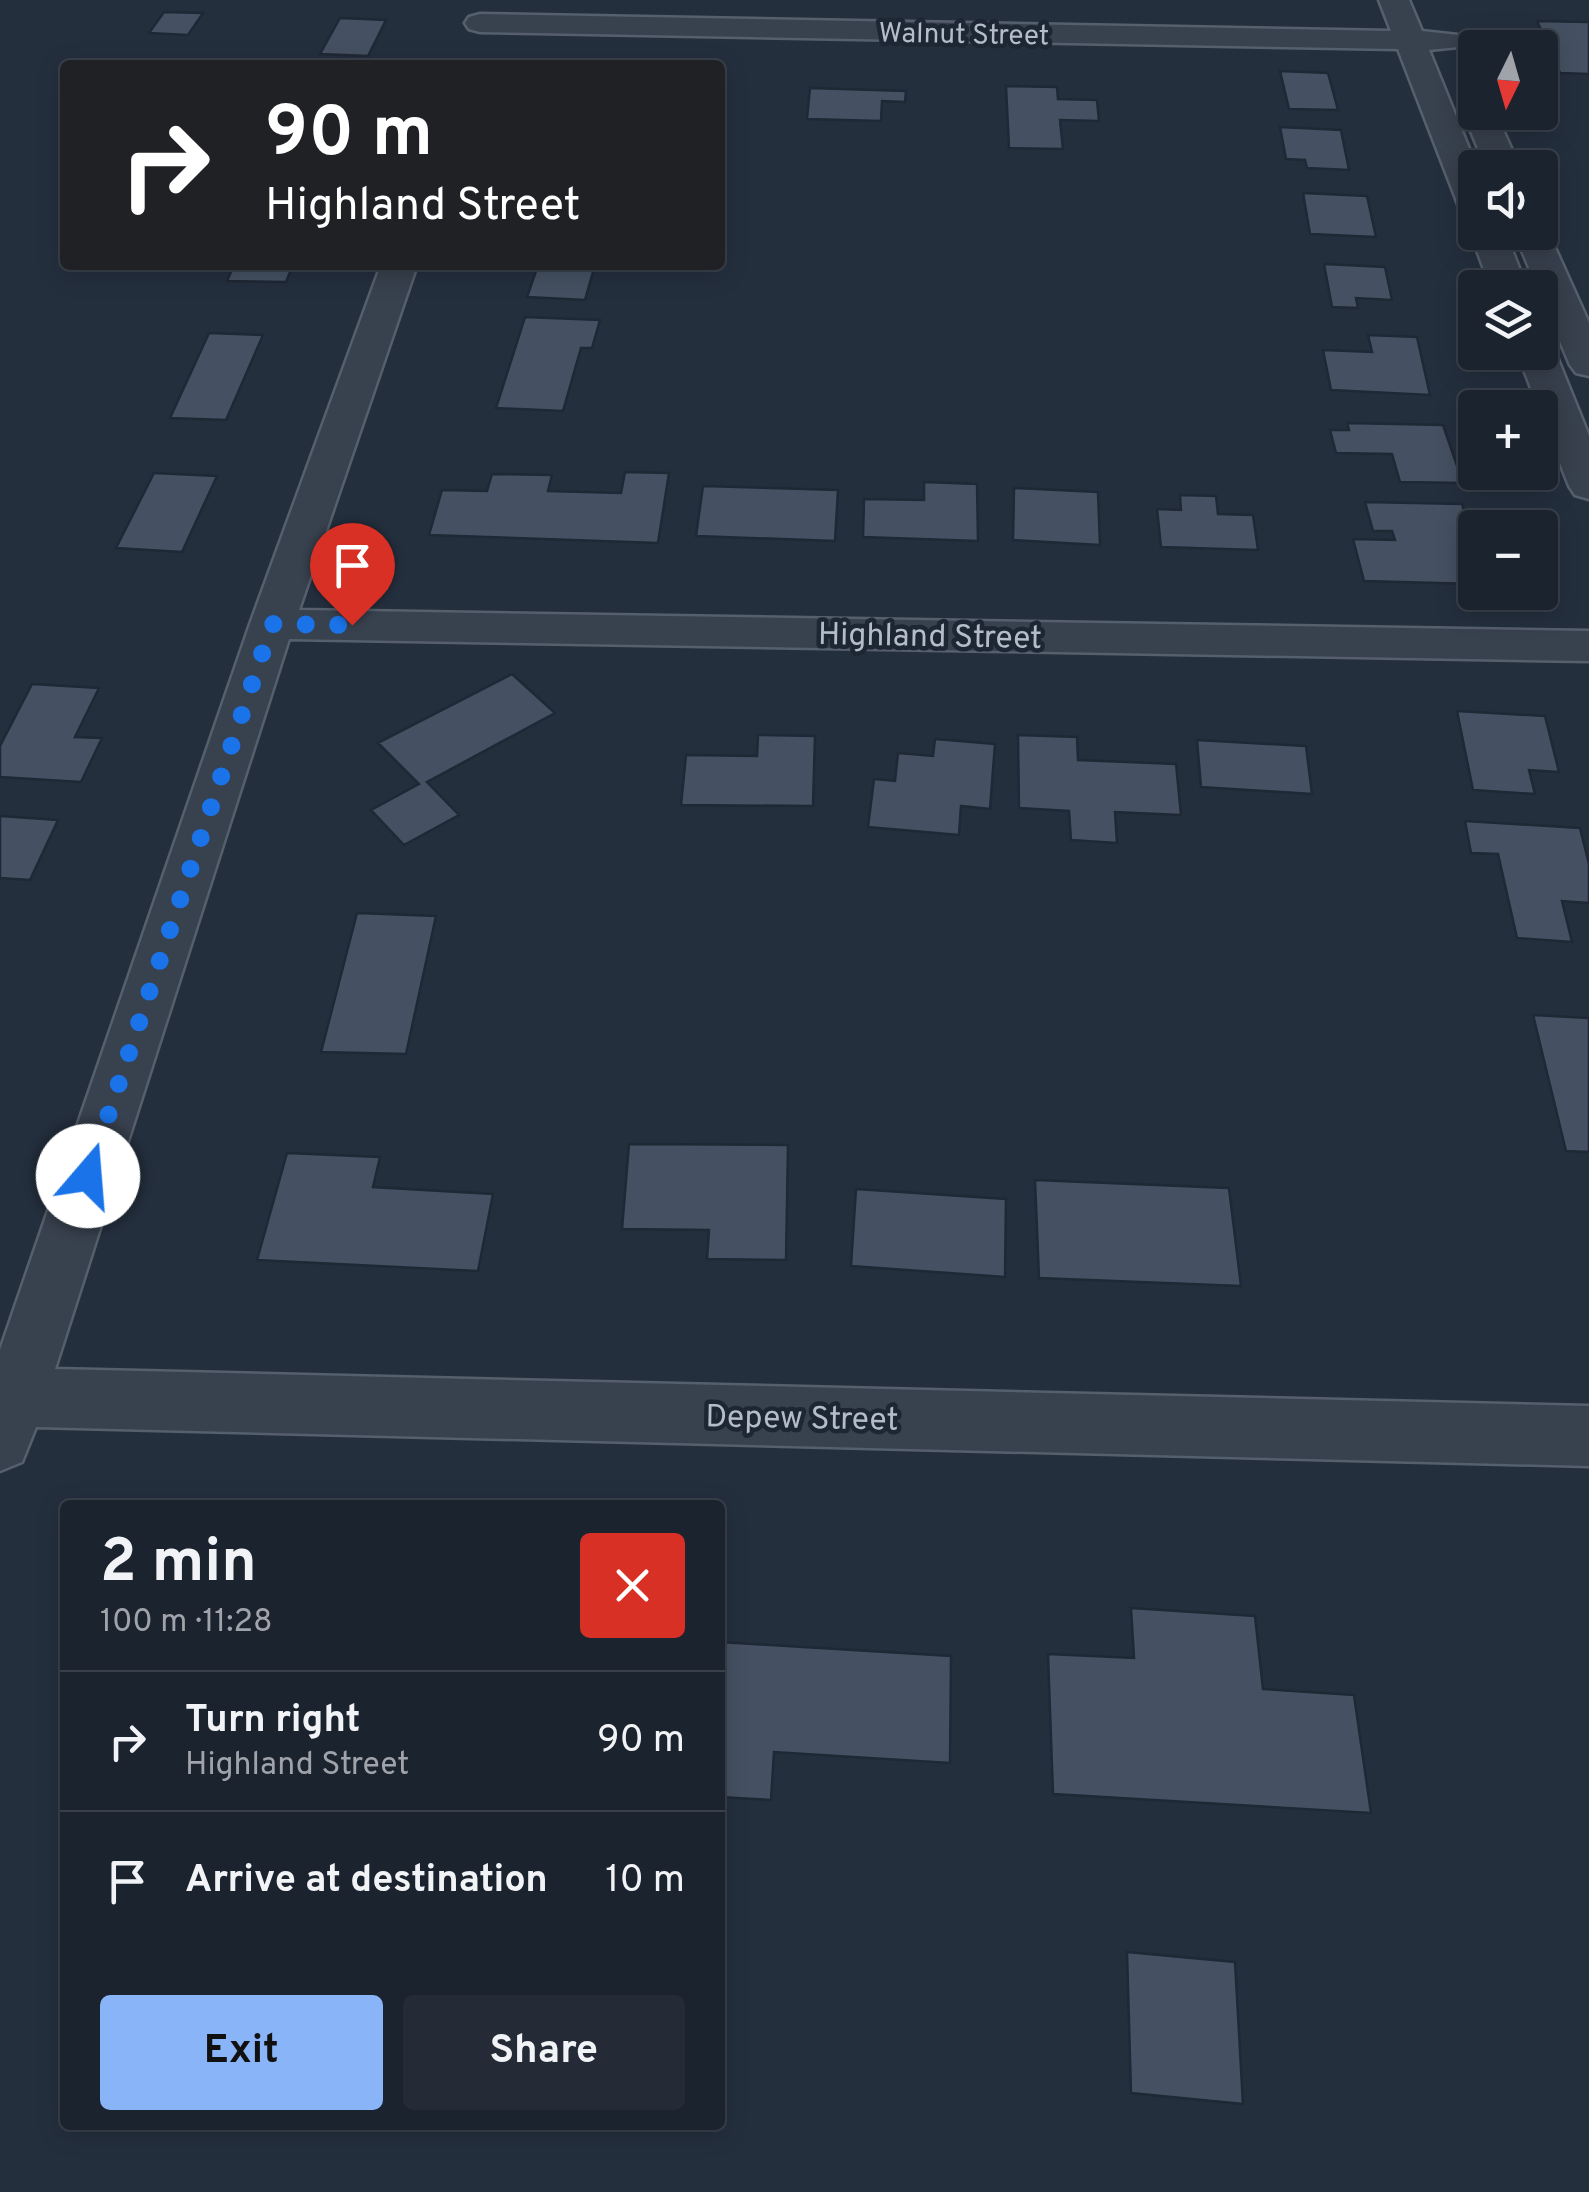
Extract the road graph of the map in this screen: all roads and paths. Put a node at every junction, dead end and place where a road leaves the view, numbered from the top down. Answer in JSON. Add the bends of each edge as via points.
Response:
{"nodes":[{"id":1,"x":1394,"y":0,"type":"edge"},
{"id":2,"x":480,"y":24,"type":"edge"},
{"id":3,"x":1408,"y":40,"type":"junction"},
{"id":4,"x":1458,"y":65,"type":"edge"},
{"id":5,"x":1458,"y":101,"type":"edge"},
{"id":6,"x":1435,"y":107,"type":"junction"},
{"id":7,"x":1458,"y":151,"type":"edge"},
{"id":8,"x":397,"y":270,"type":"edge"},
{"id":9,"x":1558,"y":318,"type":"edge"},
{"id":10,"x":1589,"y":365,"type":"edge"},
{"id":11,"x":1543,"y":370,"type":"edge"},
{"id":12,"x":1548,"y":370,"type":"edge"},
{"id":13,"x":1589,"y":385,"type":"edge"},
{"id":14,"x":1589,"y":484,"type":"edge"},
{"id":15,"x":272,"y":624,"type":"junction"},
{"id":16,"x":1589,"y":646,"type":"edge"},
{"id":17,"x":7,"y":1419,"type":"edge"},
{"id":18,"x":1589,"y":1436,"type":"edge"}],
"edges":[{"from":1,"to":3,"type":"street"},
{"from":2,"to":3,"type":"street","name":"Walnut Street"},
{"from":3,"to":4,"type":"street","name":"Walnut Street","via":[[1441,27]]},
{"from":3,"to":6,"type":"street"},
{"from":5,"to":6,"type":"street"},
{"from":6,"to":7,"type":"street"},
{"from":8,"to":15,"type":"street"},
{"from":9,"to":10,"type":"street"},
{"from":11,"to":14,"type":"street"},
{"from":12,"to":13,"type":"street"},
{"from":15,"to":16,"type":"street","name":"Highland Street"},
{"from":15,"to":17,"type":"street"},
{"from":17,"to":18,"type":"street","name":"Depew Street"}]}
